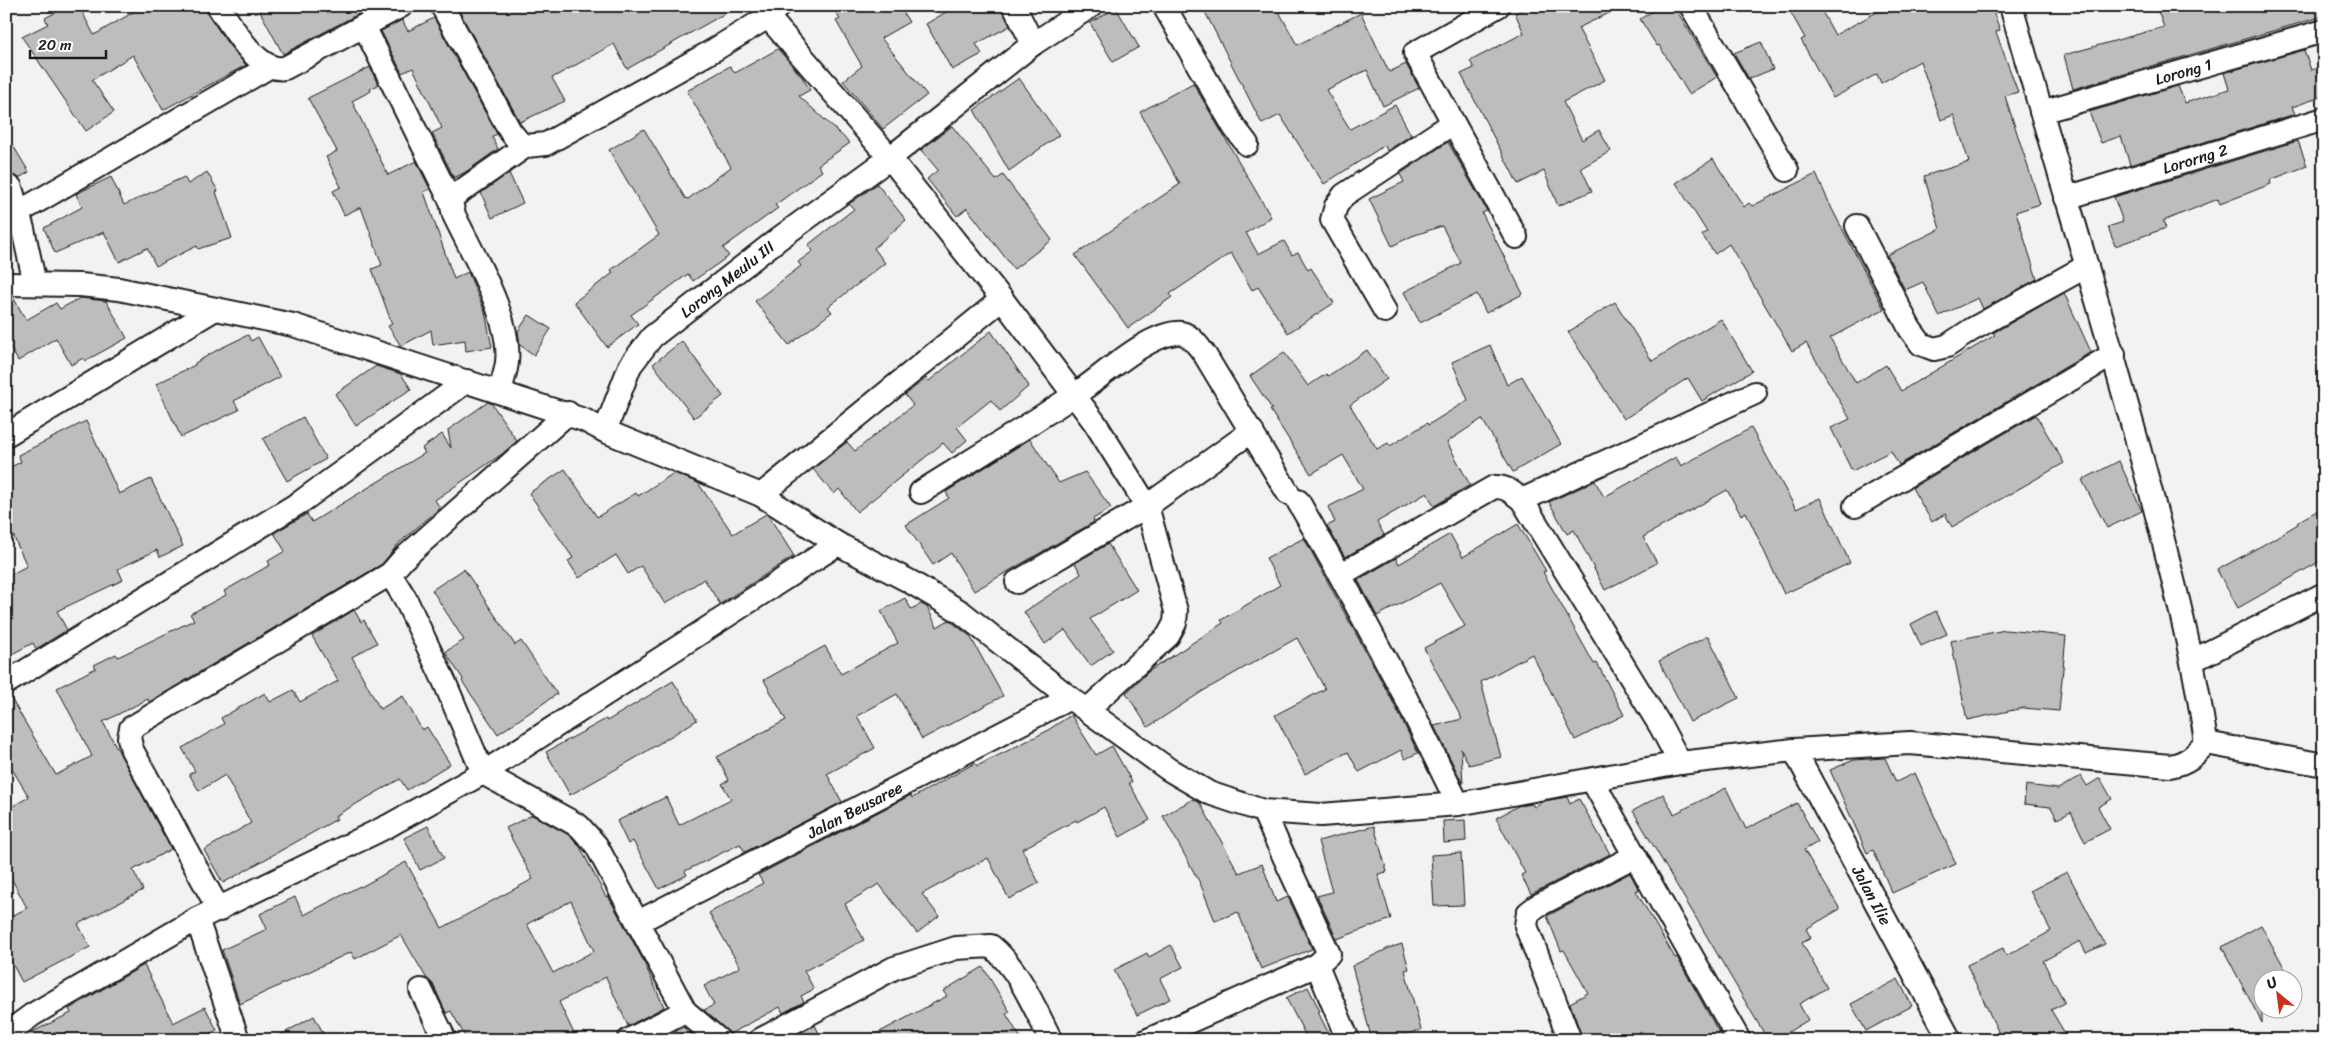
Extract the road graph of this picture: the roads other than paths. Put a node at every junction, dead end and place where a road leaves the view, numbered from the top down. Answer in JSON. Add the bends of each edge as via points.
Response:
{"nodes":[{"id":1,"x":218,"y":6,"type":"edge"},
{"id":2,"x":401,"y":6,"type":"edge"},
{"id":3,"x":442,"y":6,"type":"edge"},
{"id":4,"x":1014,"y":6,"type":"edge"},
{"id":5,"x":1091,"y":6,"type":"edge"},
{"id":6,"x":1164,"y":6,"type":"edge"},
{"id":7,"x":1498,"y":6,"type":"edge"},
{"id":8,"x":1691,"y":6,"type":"edge"},
{"id":9,"x":2011,"y":6,"type":"edge"},
{"id":10,"x":773,"y":12,"type":"edge"},
{"id":11,"x":364,"y":26,"type":"junction"},
{"id":12,"x":2324,"y":31,"type":"edge"},
{"id":13,"x":1033,"y":44,"type":"junction"},
{"id":14,"x":269,"y":67,"type":"junction"},
{"id":15,"x":2041,"y":112,"type":"junction"},
{"id":16,"x":2324,"y":119,"type":"edge"},
{"id":17,"x":1453,"y":123,"type":"junction"},
{"id":18,"x":1247,"y":144,"type":"dead end"},
{"id":19,"x":526,"y":146,"type":"junction"},
{"id":20,"x":890,"y":158,"type":"junction"},
{"id":21,"x":1787,"y":170,"type":"dead end"},
{"id":22,"x":11,"y":188,"type":"dead end"},
{"id":23,"x":2066,"y":198,"type":"junction"},
{"id":24,"x":451,"y":202,"type":"junction"},
{"id":25,"x":19,"y":212,"type":"junction"},
{"id":26,"x":1857,"y":226,"type":"dead end"},
{"id":27,"x":1516,"y":237,"type":"dead end"},
{"id":28,"x":2087,"y":266,"type":"junction"},
{"id":29,"x":6,"y":284,"type":"edge"},
{"id":30,"x":35,"y":284,"type":"junction"},
{"id":31,"x":1002,"y":299,"type":"junction"},
{"id":32,"x":215,"y":309,"type":"junction"},
{"id":33,"x":1385,"y":311,"type":"dead end"},
{"id":34,"x":2114,"y":354,"type":"junction"},
{"id":35,"x":467,"y":382,"type":"junction"},
{"id":36,"x":500,"y":392,"type":"junction"},
{"id":37,"x":1755,"y":393,"type":"dead end"},
{"id":38,"x":1075,"y":395,"type":"junction"},
{"id":39,"x":568,"y":413,"type":"junction"},
{"id":40,"x":605,"y":431,"type":"junction"},
{"id":41,"x":1252,"y":431,"type":"junction"},
{"id":42,"x":6,"y":435,"type":"edge"},
{"id":43,"x":921,"y":492,"type":"dead end"},
{"id":44,"x":761,"y":495,"type":"junction"},
{"id":45,"x":1522,"y":500,"type":"junction"},
{"id":46,"x":1147,"y":506,"type":"junction"},
{"id":47,"x":1855,"y":506,"type":"dead end"},
{"id":48,"x":838,"y":544,"type":"junction"},
{"id":49,"x":390,"y":574,"type":"junction"},
{"id":50,"x":1340,"y":575,"type":"junction"},
{"id":51,"x":1017,"y":582,"type":"dead end"},
{"id":52,"x":2324,"y":594,"type":"edge"},
{"id":53,"x":2192,"y":661,"type":"junction"},
{"id":54,"x":6,"y":683,"type":"edge"},
{"id":55,"x":1079,"y":704,"type":"junction"},
{"id":56,"x":2206,"y":743,"type":"junction"},
{"id":57,"x":1794,"y":750,"type":"junction"},
{"id":58,"x":1680,"y":762,"type":"junction"},
{"id":59,"x":2324,"y":764,"type":"edge"},
{"id":60,"x":483,"y":773,"type":"junction"},
{"id":61,"x":1592,"y":780,"type":"junction"},
{"id":62,"x":1458,"y":804,"type":"junction"},
{"id":63,"x":1263,"y":811,"type":"junction"},
{"id":64,"x":1635,"y":856,"type":"junction"},
{"id":65,"x":219,"y":910,"type":"junction"},
{"id":66,"x":197,"y":919,"type":"junction"},
{"id":67,"x":638,"y":922,"type":"junction"},
{"id":68,"x":1317,"y":965,"type":"junction"},
{"id":69,"x":421,"y":990,"type":"dead end"},
{"id":70,"x":685,"y":1010,"type":"junction"},
{"id":71,"x":6,"y":1034,"type":"edge"},
{"id":72,"x":238,"y":1040,"type":"edge"},
{"id":73,"x":445,"y":1040,"type":"edge"},
{"id":74,"x":629,"y":1040,"type":"edge"},
{"id":75,"x":719,"y":1040,"type":"edge"},
{"id":76,"x":760,"y":1040,"type":"edge"},
{"id":77,"x":1051,"y":1040,"type":"edge"},
{"id":78,"x":1148,"y":1040,"type":"edge"},
{"id":79,"x":1348,"y":1040,"type":"edge"},
{"id":80,"x":1570,"y":1040,"type":"edge"},
{"id":81,"x":1739,"y":1040,"type":"edge"},
{"id":82,"x":1950,"y":1040,"type":"edge"}],
"edges":[{"from":1,"to":14,"type":"street","via":[[257,59]]},
{"from":2,"to":11,"type":"street"},
{"from":3,"to":19,"type":"street","via":[[510,131]]},
{"from":4,"to":13,"type":"street"},
{"from":5,"to":13,"type":"street","name":"Lorong Meulu III"},
{"from":6,"to":18,"type":"street"},
{"from":7,"to":17,"type":"street","via":[[1415,53]]},
{"from":8,"to":21,"type":"street"},
{"from":9,"to":15,"type":"street"},
{"from":10,"to":19,"type":"street","via":[[714,50],[546,144]]},
{"from":10,"to":20,"type":"street","name":"Jalan Beusaree"},
{"from":11,"to":14,"type":"street","via":[[285,68],[276,70]]},
{"from":11,"to":24,"type":"street"},
{"from":12,"to":15,"type":"street","name":"Lorong 1"},
{"from":13,"to":20,"type":"street","name":"Lorong Meulu III"},
{"from":14,"to":25,"type":"street"},
{"from":15,"to":23,"type":"street"},
{"from":16,"to":23,"type":"street","name":"Lororng 2"},
{"from":17,"to":27,"type":"street"},
{"from":17,"to":33,"type":"street","via":[[1344,195],[1336,206],[1332,220]]},
{"from":19,"to":24,"type":"street","via":[[454,196]]},
{"from":20,"to":31,"type":"street","name":"Jalan Beusaree"},
{"from":20,"to":40,"type":"street","name":"Lorong Meulu III","via":[[781,237],[652,338],[630,366]]},
{"from":22,"to":25,"type":"street"},
{"from":23,"to":28,"type":"street"},
{"from":24,"to":36,"type":"street","via":[[454,216],[493,295],[504,327],[507,361]]},
{"from":25,"to":30,"type":"street"},
{"from":26,"to":28,"type":"street","via":[[1910,329],[1921,344],[1934,349],[1947,346]]},
{"from":28,"to":34,"type":"street"},
{"from":29,"to":30,"type":"street"},
{"from":30,"to":32,"type":"street","via":[[119,289]]},
{"from":31,"to":38,"type":"street","name":"Jalan Beusaree"},
{"from":31,"to":44,"type":"street"},
{"from":32,"to":35,"type":"street","via":[[293,325]]},
{"from":32,"to":42,"type":"street"},
{"from":34,"to":47,"type":"street"},
{"from":34,"to":53,"type":"street"},
{"from":35,"to":36,"type":"street"},
{"from":35,"to":54,"type":"street","via":[[302,501]]},
{"from":36,"to":39,"type":"street"},
{"from":37,"to":45,"type":"street"},
{"from":38,"to":41,"type":"street","via":[[1143,346],[1162,335],[1179,332],[1190,337],[1205,354]]},
{"from":38,"to":43,"type":"street"},
{"from":38,"to":46,"type":"street","name":"Jalan Beusaree"},
{"from":39,"to":40,"type":"street"},
{"from":39,"to":49,"type":"street"},
{"from":40,"to":44,"type":"street"},
{"from":41,"to":46,"type":"street"},
{"from":41,"to":50,"type":"street"},
{"from":44,"to":48,"type":"street"},
{"from":45,"to":50,"type":"street","via":[[1502,487],[1494,487]]},
{"from":45,"to":58,"type":"street"},
{"from":46,"to":51,"type":"street"},
{"from":46,"to":55,"type":"street","name":"Jalan Beusaree","via":[[1176,611],[1175,623],[1168,636]]},
{"from":48,"to":55,"type":"street","via":[[960,612]]},
{"from":48,"to":60,"type":"street"},
{"from":49,"to":60,"type":"street","via":[[446,683]]},
{"from":49,"to":65,"type":"street","via":[[131,728],[132,750]]},
{"from":50,"to":62,"type":"street"},
{"from":52,"to":53,"type":"street"},
{"from":53,"to":56,"type":"street"},
{"from":55,"to":63,"type":"street","via":[[1168,769],[1209,793]]},
{"from":55,"to":67,"type":"street","name":"Jalan Beusaree"},
{"from":56,"to":57,"type":"street","via":[[2188,762],[2170,766],[1910,743]]},
{"from":56,"to":59,"type":"street"},
{"from":57,"to":58,"type":"street"},
{"from":57,"to":82,"type":"street","name":"Jalan Ilie"},
{"from":58,"to":61,"type":"street"},
{"from":60,"to":65,"type":"street","via":[[388,826]]},
{"from":60,"to":67,"type":"street","via":[[578,826],[596,845]]},
{"from":61,"to":62,"type":"street"},
{"from":61,"to":64,"type":"street"},
{"from":62,"to":63,"type":"street","via":[[1321,815]]},
{"from":63,"to":68,"type":"street","via":[[1328,948],[1327,958]]},
{"from":64,"to":80,"type":"street","via":[[1528,913],[1526,926]]},
{"from":64,"to":81,"type":"street"},
{"from":65,"to":66,"type":"street"},
{"from":66,"to":71,"type":"street","via":[[32,1015]]},
{"from":66,"to":72,"type":"street"},
{"from":67,"to":70,"type":"street"},
{"from":68,"to":78,"type":"street"},
{"from":68,"to":79,"type":"street"},
{"from":69,"to":73,"type":"street"},
{"from":70,"to":74,"type":"street"},
{"from":70,"to":75,"type":"street"},
{"from":76,"to":77,"type":"street","via":[[894,968],[956,948],[991,946],[1004,956]]}]}
